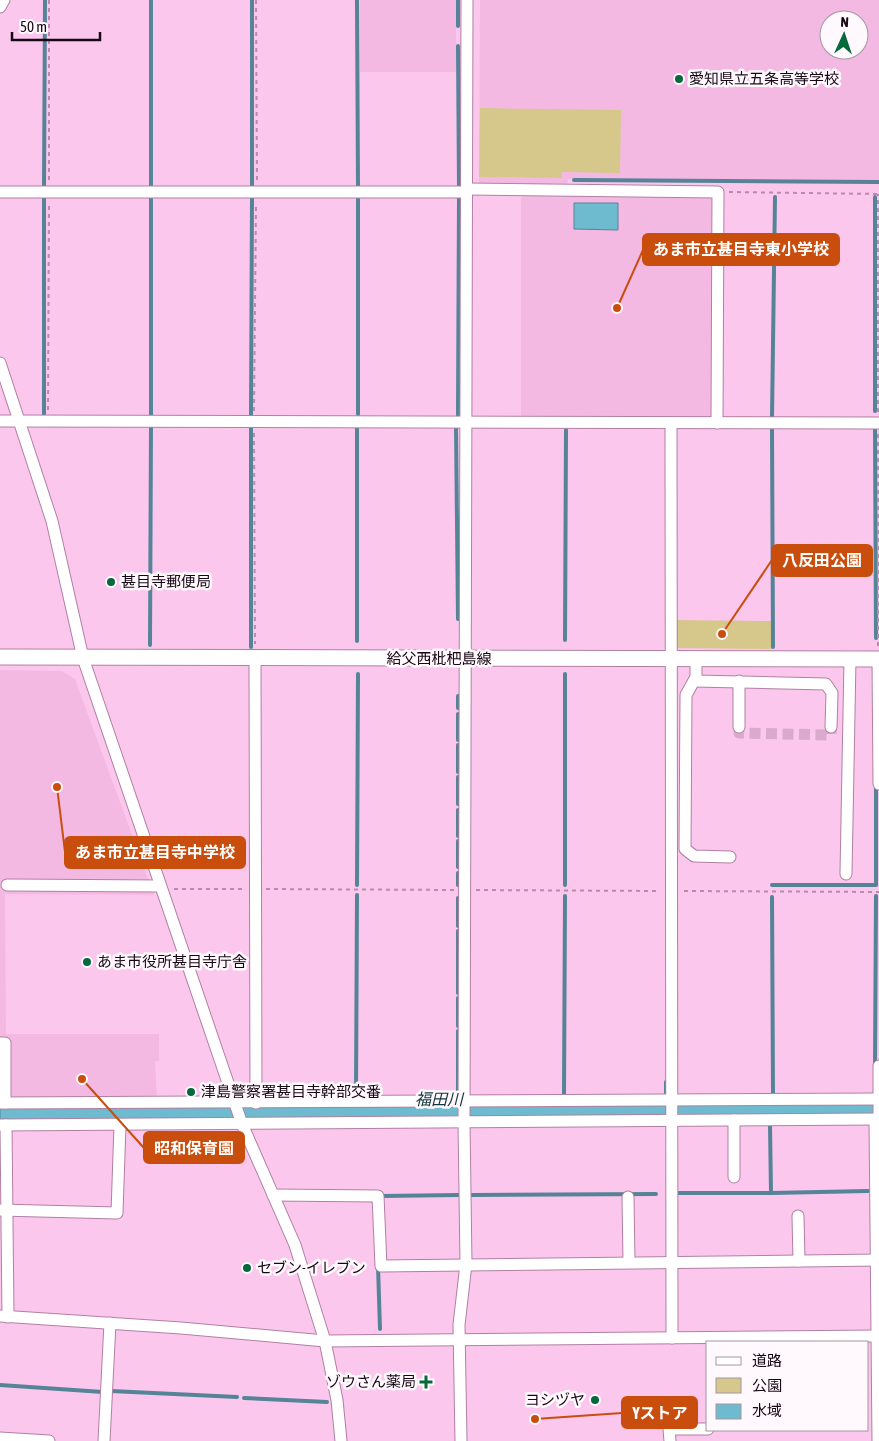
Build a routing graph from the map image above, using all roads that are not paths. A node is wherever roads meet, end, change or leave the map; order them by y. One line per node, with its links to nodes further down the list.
1 (4, 0): 3 (street)
2 (467, 0): 4 (street)
3 (0, 8)
4 (466, 190): 5 (street); 9 (street); 11 (street)
5 (0, 192)
6 (0, 363): 8 (street)
7 (0, 421): 8 (street)
8 (19, 421): 9 (street); 14 (street)
9 (466, 422): 10 (street); 16 (street)
10 (671, 423): 11 (street); 17 (street)
11 (717, 423): 12 (street)
12 (879, 423)
13 (0, 657): 14 (main road, 給父西枇杷島線)
14 (83, 658): 15 (main road, 給父西枇杷島線); 29 (street)
15 (255, 659): 16 (main road, 給父西枇杷島線); 33 (street)
16 (465, 659): 17 (main road, 給父西枇杷島線); 36 (street)
17 (671, 659): 18 (main road, 給父西枇杷島線); 34 (street)
18 (696, 659): 19 (main road, 給父西枇杷島線); 21 (street)
19 (850, 659): 20 (main road, 給父西枇杷島線); 27 (street)
20 (879, 660): 25 (street)
21 (694, 681): 22 (street); 26 (street)
22 (740, 681): 23 (street); 24 (street)
23 (739, 727)
24 (831, 727)
25 (879, 784)
26 (730, 857)
27 (846, 874)
28 (7, 885): 29 (street)
29 (160, 887): 37 (street)
30 (0, 1043): 35 (street)
31 (879, 1066): 32 (street)
32 (879, 1100): 34 (street); 38 (street)
33 (256, 1102): 36 (street); 37 (street)
34 (671, 1102): 36 (street); 40 (street)
35 (3, 1103): 37 (street)
36 (464, 1103): 41 (street)
37 (236, 1104): 42 (street)
38 (878, 1119): 39 (street); 50 (street)
39 (734, 1120): 40 (street); 45 (street)
40 (670, 1121): 41 (street); 53 (street)
41 (464, 1122): 42 (street); 54 (street)
42 (242, 1124): 44 (street); 46 (street)
43 (3, 1125): 44 (street); 48 (street)
44 (120, 1125): 48 (street)
45 (734, 1177)
46 (273, 1195): 54 (street); 61 (street)
47 (628, 1197): 52 (street)
48 (3, 1210): 55 (street)
49 (798, 1216): 51 (street)
50 (878, 1260): 51 (street); 57 (street)
51 (799, 1261): 53 (street)
52 (629, 1262): 53 (street); 54 (street)
53 (672, 1262): 58 (street)
54 (466, 1264): 59 (street)
55 (4, 1317): 56 (street)
56 (110, 1323): 61 (street); 66 (street)
57 (878, 1336): 60 (street); 62 (street)
58 (672, 1338): 59 (street); 60 (street)
59 (459, 1340): 61 (street); 68 (street)
60 (779, 1340)
61 (325, 1341): 67 (street)
62 (873, 1427): 70 (street)
63 (706, 1429): 69 (street)
64 (0, 1438): 65 (street)
65 (49, 1441)
66 (104, 1441)
67 (342, 1441)
68 (461, 1441)
69 (670, 1441)
70 (878, 1441)

